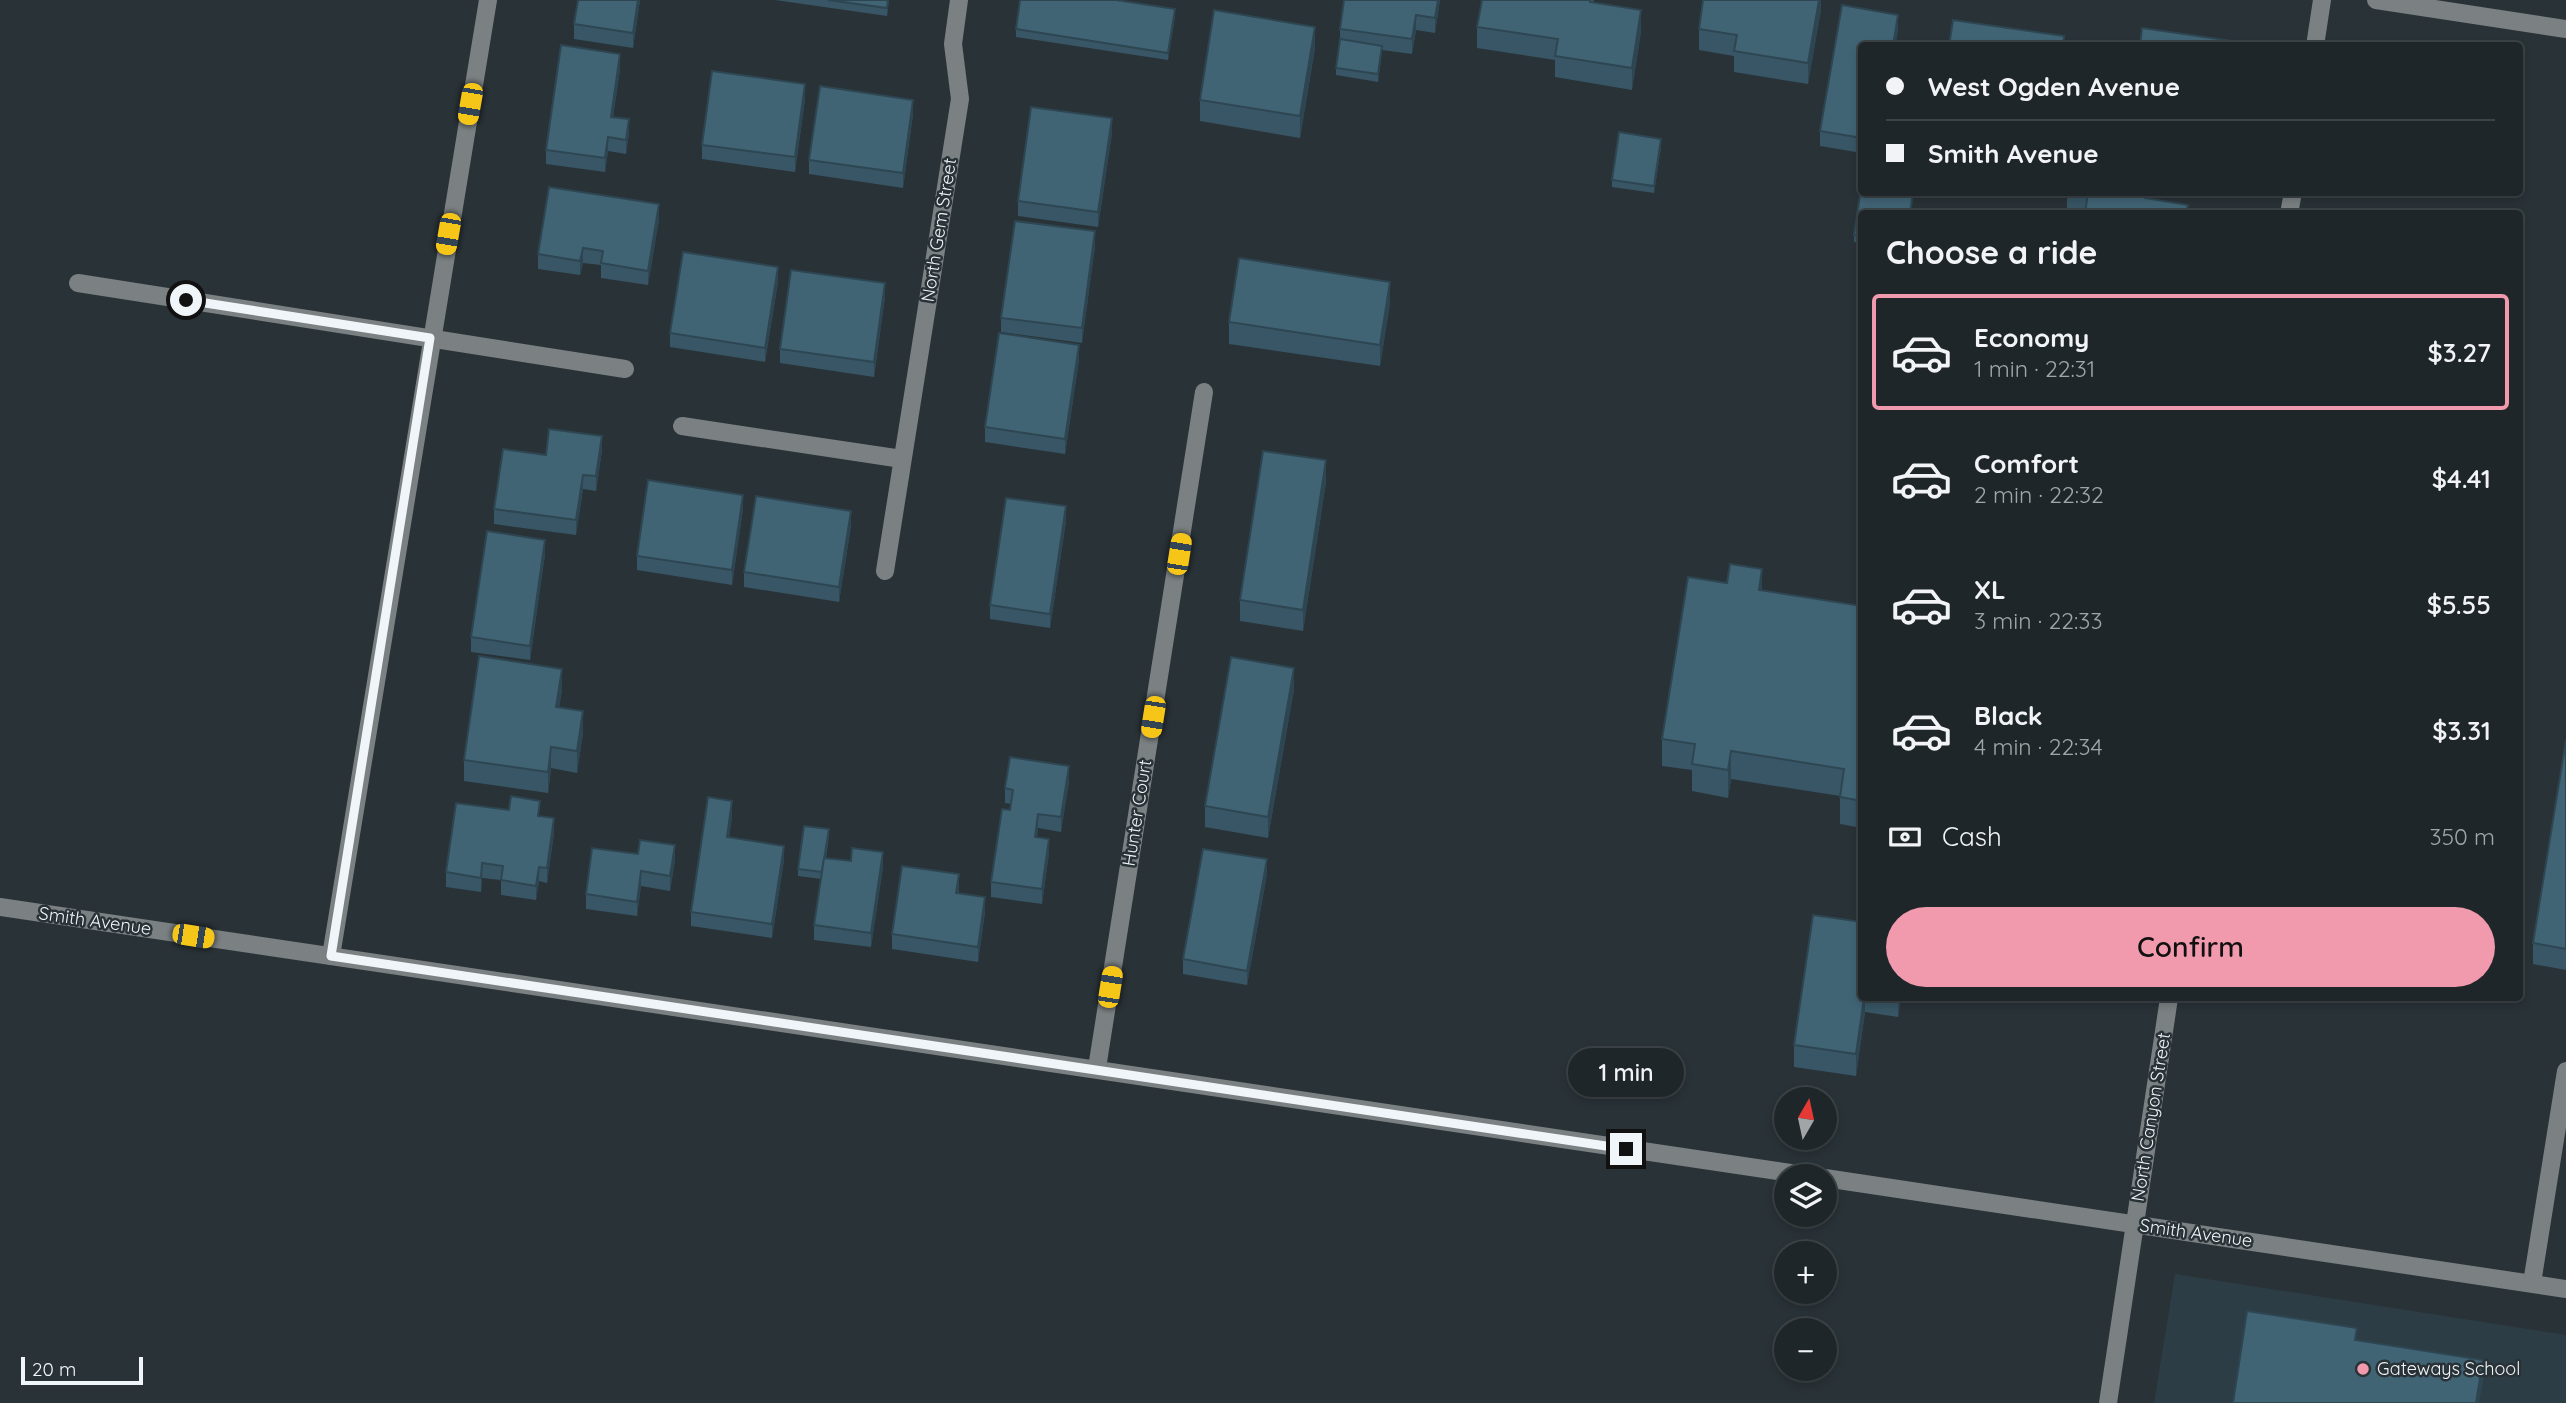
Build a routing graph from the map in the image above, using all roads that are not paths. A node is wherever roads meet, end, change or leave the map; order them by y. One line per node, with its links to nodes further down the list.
1 (488, 0): 8 (street)
2 (959, 0): 12 (street, North Gem Street)
3 (2322, 0): 6 (street)
4 (2376, 0): 5 (street)
5 (2566, 29)
6 (2316, 42)
7 (78, 283): 8 (street)
8 (430, 338): 9 (street); 15 (street)
9 (625, 369)
10 (1204, 392): 17 (street, Hunter Court)
11 (682, 426): 12 (street)
12 (902, 459): 13 (street, North Gem Street)
13 (885, 571)
14 (0, 907): 15 (street, Smith Avenue)
15 (331, 956): 17 (street, Smith Avenue)
16 (2169, 1001): 21 (street, North Canyon Street)
17 (1097, 1068): 19 (street, Smith Avenue)
18 (2566, 1071): 22 (street)
19 (1774, 1170)
20 (1837, 1180): 21 (street, Smith Avenue)
21 (2135, 1224): 22 (street, Smith Avenue); 24 (street, North Canyon Street)
22 (2532, 1283): 23 (street, Smith Avenue)
23 (2566, 1289)
24 (2108, 1403)

